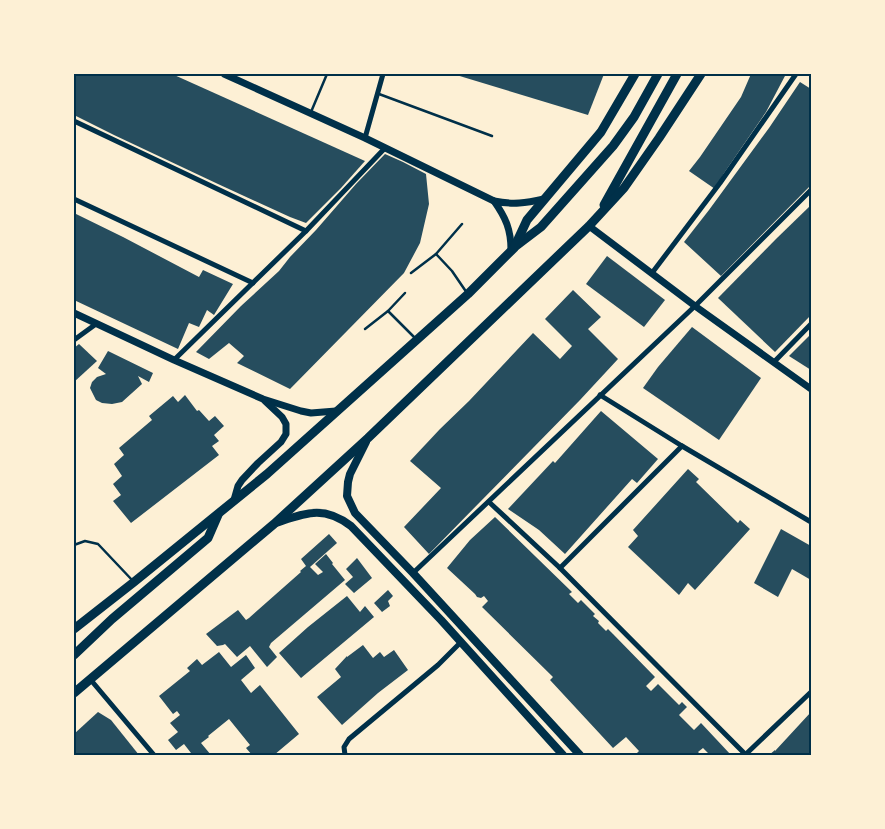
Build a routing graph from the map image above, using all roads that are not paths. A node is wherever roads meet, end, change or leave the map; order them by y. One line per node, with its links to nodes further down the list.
1 (224, 74): 10 (street)
2 (327, 74): 10 (lane)
3 (383, 74): 9 (street)
4 (636, 74): 17 (highway)
5 (658, 74): 23 (highway)
6 (678, 74): 19 (highway)
7 (701, 74): 19 (highway)
8 (796, 74): 26 (street)
9 (378, 93): 12 (lane); 13 (street)
10 (311, 114): 13 (street)
11 (74, 121): 22 (street)
12 (492, 136)
13 (364, 138): 14 (street)
14 (385, 148): 18 (street); 22 (street)
15 (811, 190): 30 (street)
16 (74, 199): 27 (street)
17 (544, 200): 18 (street); 23 (highway)
18 (494, 201): 23 (street)
19 (598, 216): 21 (highway)
20 (462, 224): 24 (lane)
21 (588, 226): 26 (street); 44 (highway)
22 (306, 231): 27 (street)
23 (513, 249): 29 (highway)
24 (436, 254): 25 (lane); 29 (lane)
25 (411, 273)
26 (652, 273): 30 (street)
27 (252, 283): 38 (street)
28 (405, 293): 31 (lane)
29 (468, 294): 37 (highway)
30 (695, 306): 39 (street); 41 (street)
31 (388, 311): 35 (lane); 37 (lane)
32 (74, 314): 33 (street)
33 (96, 324): 36 (street); 38 (street)
34 (811, 324): 39 (street)
35 (365, 330)
36 (74, 340)
37 (416, 340): 43 (highway)
38 (174, 360): 42 (street)
39 (774, 362): 40 (street)
40 (811, 389)
41 (600, 395): 45 (street); 47 (street)
42 (263, 399): 43 (street); 46 (street)
43 (336, 411): 46 (highway)
44 (368, 438): 50 (highway); 53 (main road)
45 (682, 446): 49 (street); 52 (street)
46 (234, 500): 48 (highway)
47 (489, 502): 52 (street); 53 (street)
48 (219, 512): 54 (highway); 58 (highway)
49 (811, 522)
50 (274, 524): 55 (main road); 59 (highway)
51 (74, 545): 54 (lane)
52 (560, 568): 66 (street)
53 (413, 573): 55 (main road); 65 (main road)
54 (134, 582): 56 (highway)
55 (404, 582): 57 (main road)
56 (74, 629)
57 (461, 642): 63 (street); 64 (main road)
58 (74, 655)
59 (90, 679): 61 (highway); 62 (street)
60 (811, 692): 66 (street)
61 (74, 693)
62 (154, 755)
63 (345, 755)
64 (563, 755)
65 (580, 755)
66 (746, 755)

